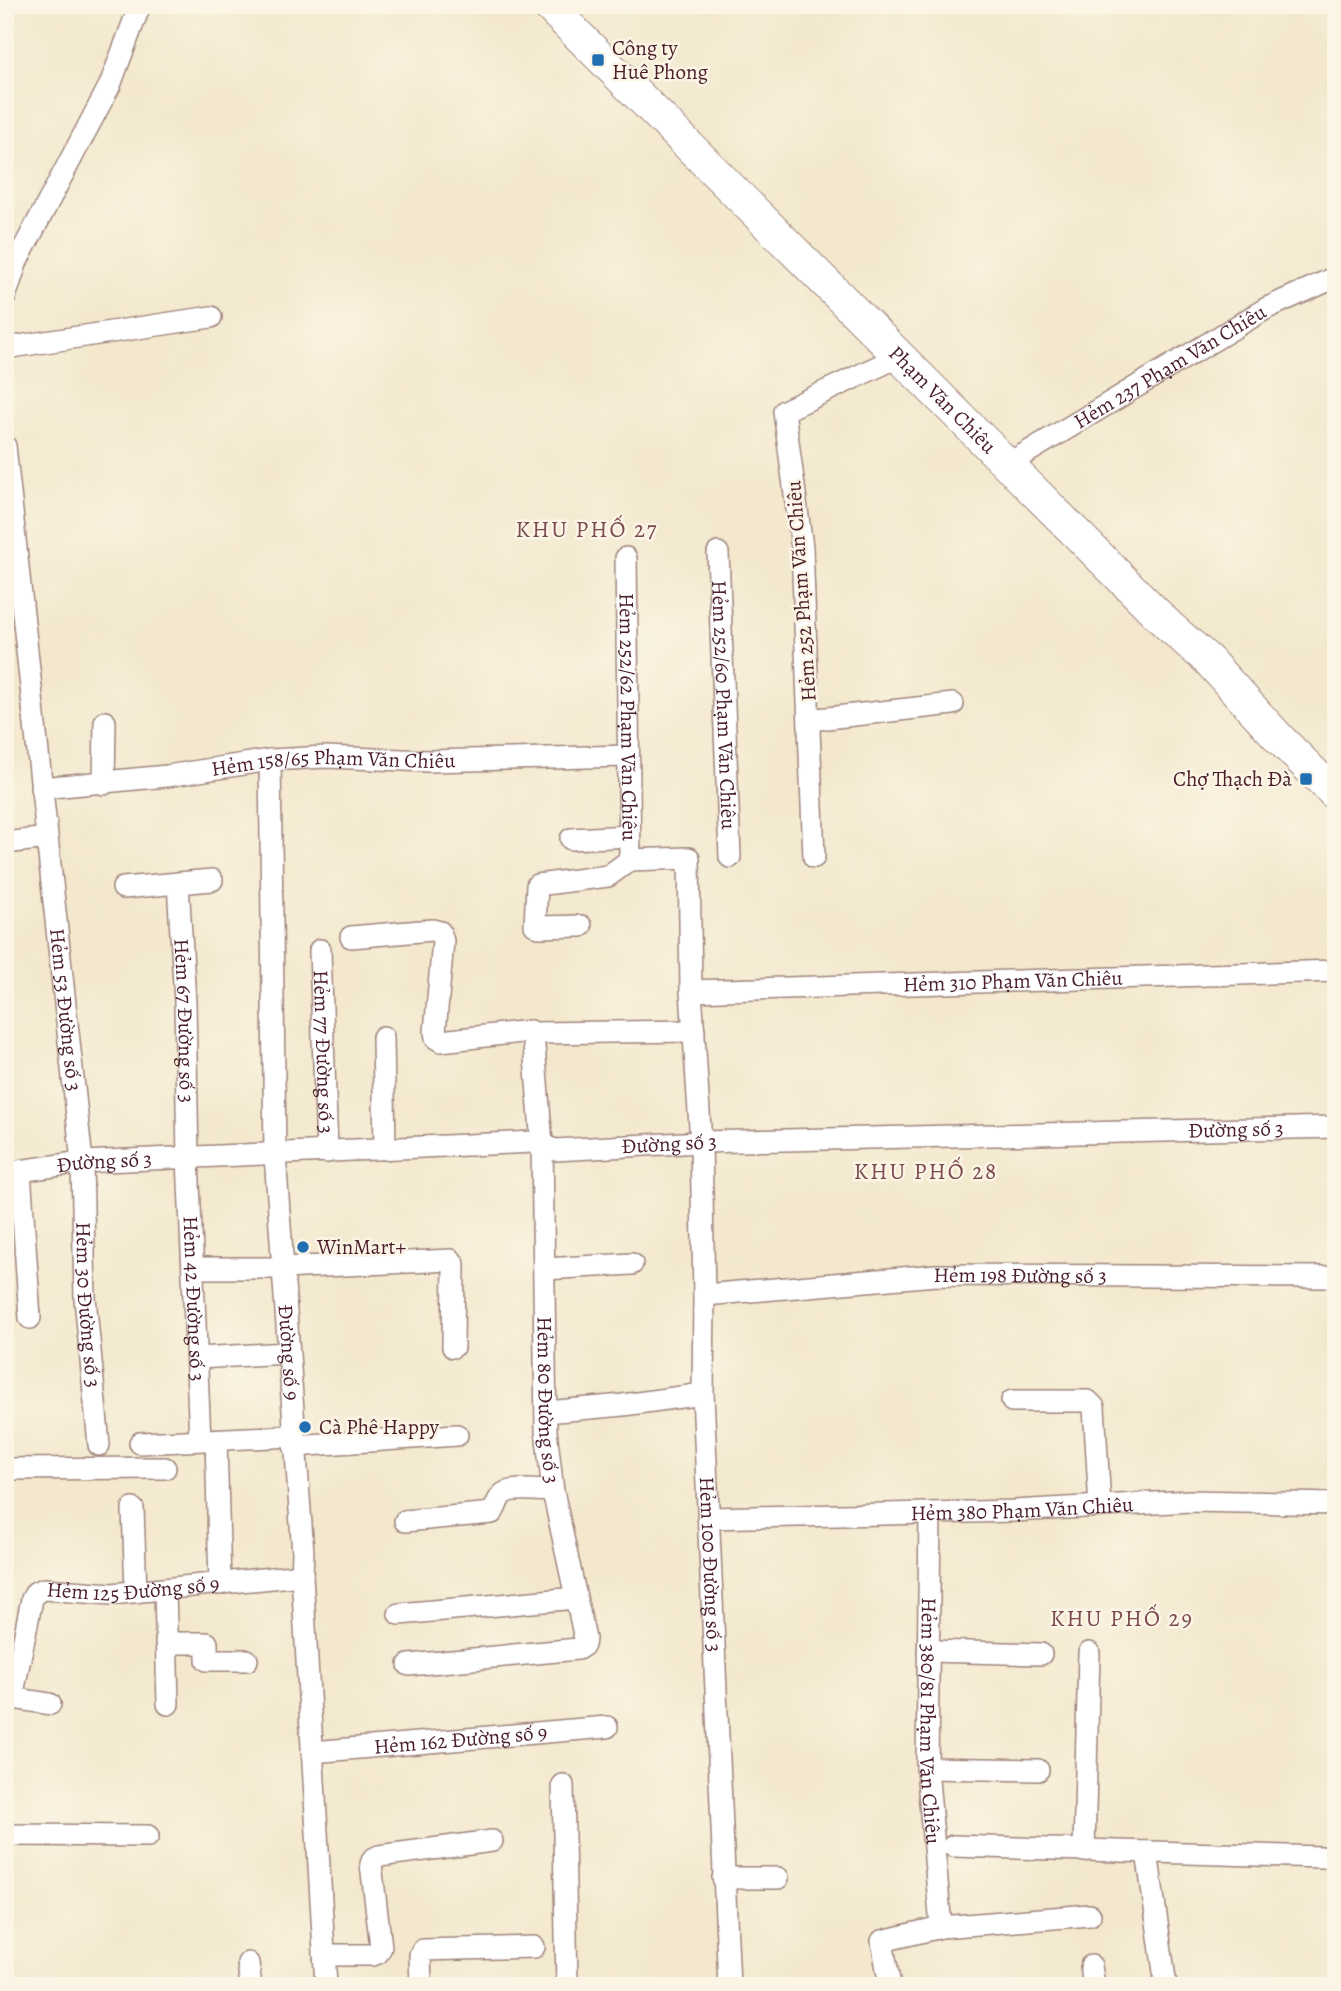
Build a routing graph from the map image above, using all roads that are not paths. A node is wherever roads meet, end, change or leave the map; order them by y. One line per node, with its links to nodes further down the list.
1 (141, 5): 4 (street)
2 (548, 5): 7 (main road, Phạm Văn Chiêu)
3 (1336, 277): 9 (street, Hẻm 237 Phạm Văn Chiêu)
4 (5, 297)
5 (211, 317): 6 (street)
6 (5, 348)
7 (900, 356): 9 (main road, Phạm Văn Chiêu); 13 (street, Hẻm 252 Phạm Văn Chiêu)
8 (5, 446): 18 (street, Hẻm 53 Đường số 3)
9 (1008, 464): 19 (main road, Phạm Văn Chiêu)
10 (718, 552): 25 (street, Hẻm 252/60 Phạm Văn Chiêu)
11 (625, 558): 15 (street, Hẻm 252/62 Phạm Văn Chiêu)
12 (953, 704): 13 (street)
13 (809, 720): 24 (street, Hẻm 252 Phạm Văn Chiêu)
14 (105, 722): 17 (street)
15 (627, 756): 16 (street, Hẻm 158/65 Phạm Văn Chiêu); 20 (street, Hẻm 252/62 Phạm Văn Chiêu)
16 (270, 760): 17 (street, Hẻm 158/65 Phạm Văn Chiêu); 43 (street, Đường số 9)
17 (104, 783): 18 (street, Hẻm 158/65 Phạm Văn Chiêu)
18 (41, 788): 23 (street, Hẻm 53 Đường số 3)
19 (1335, 794)
20 (629, 836): 21 (street); 26 (street, Hẻm 252/62 Phạm Văn Chiêu)
21 (571, 839)
22 (5, 842): 23 (street)
23 (48, 848): 45 (street, Hẻm 53 Đường số 3)
24 (814, 857)
25 (730, 858)
26 (630, 860): 30 (street); 34 (street, Hẻm 252/62 Phạm Văn Chiêu)
27 (212, 880): 28 (street)
28 (178, 884): 29 (street); 44 (street, Hẻm 67 Đường số 3)
29 (123, 888)
30 (581, 926)
31 (351, 937): 36 (street)
32 (320, 950): 42 (street, Hẻm 77 Đường số 3)
33 (1336, 971): 34 (street, Hẻm 310 Phạm Văn Chiêu)
34 (691, 991): 35 (street)
35 (694, 1031): 36 (street); 39 (street)
36 (533, 1033): 40 (street, Hẻm 80 Đường số 3)
37 (383, 1037): 41 (street)
38 (1336, 1127): 39 (street, Đường số 3)
39 (701, 1142): 40 (street, Đường số 3); 52 (street, Hẻm 100 Đường số 3)
40 (542, 1144): 41 (street, Đường số 3); 50 (street, Hẻm 80 Đường số 3)
41 (385, 1149): 42 (street, Đường số 3)
42 (327, 1152): 43 (street, Đường số 3)
43 (275, 1155): 44 (street, Đường số 3); 49 (street, Đường số 9)
44 (188, 1159): 45 (street, Đường số 3); 48 (street, Hẻm 42 Đường số 3)
45 (82, 1163): 46 (street, Đường số 3); 64 (street, Hẻm 30 Đường số 3)
46 (13, 1172): 53 (street)
47 (632, 1264): 50 (street)
48 (193, 1268): 49 (street); 56 (street, Hẻm 42 Đường số 3)
49 (282, 1268): 54 (street); 55 (street, Đường số 9)
50 (544, 1269): 59 (street, Hẻm 80 Đường số 3)
51 (1336, 1277): 52 (street, Hẻm 198 Đường số 3)
52 (704, 1296): 57 (street, Hẻm 100 Đường số 3)
53 (30, 1318)
54 (453, 1346)
55 (288, 1353): 56 (street); 62 (street, Đường số 9)
56 (198, 1357): 61 (street, Hẻm 42 Đường số 3)
57 (703, 1394): 59 (street); 72 (street, Hẻm 100 Đường số 3)
58 (1012, 1401): 69 (street)
59 (546, 1412): 67 (street, Hẻm 80 Đường số 3)
60 (457, 1435): 62 (street)
61 (208, 1440): 62 (street); 63 (street); 75 (street, Hẻm 42 Đường số 3)
62 (294, 1441): 74 (street, Đường số 9)
63 (140, 1443)
64 (99, 1445)
65 (165, 1468): 66 (street)
66 (5, 1469)
67 (553, 1491): 73 (street); 78 (street, Hẻm 80 Đường số 3)
68 (1336, 1504): 69 (street, Hẻm 380 Phạm Văn Chiêu)
69 (1100, 1506): 71 (street, Hẻm 380 Phạm Văn Chiêu)
70 (133, 1509): 77 (street)
71 (930, 1513): 72 (street, Hẻm 380 Phạm Văn Chiêu); 81 (street, Hẻm 380/81 Phạm Văn Chiêu)
72 (709, 1518): 101 (street, Hẻm 100 Đường số 3)
73 (405, 1521)
74 (302, 1575): 75 (street, Hẻm 125 Đường số 9); 90 (street, Đường số 9)
75 (220, 1584): 76 (street, Hẻm 125 Đường số 9)
76 (165, 1590): 77 (street, Hẻm 125 Đường số 9); 80 (street)
77 (136, 1592): 86 (street, Hẻm 125 Đường số 9)
78 (576, 1598): 79 (street); 85 (street, Hẻm 80 Đường số 3)
79 (399, 1614)
80 (166, 1643): 84 (street); 88 (street)
81 (928, 1651): 83 (street); 91 (street, Hẻm 380/81 Phạm Văn Chiêu)
82 (1089, 1653): 98 (street)
83 (1041, 1654)
84 (247, 1660)
85 (409, 1665)
86 (8, 1698): 87 (street)
87 (50, 1704)
88 (168, 1704)
89 (607, 1727): 90 (street, Hẻm 162 Đường số 9)
90 (313, 1752): 106 (street, Đường số 9)
91 (927, 1768): 92 (street); 104 (street, Hẻm 380/81 Phạm Văn Chiêu)
92 (1038, 1770)
93 (563, 1786): 111 (street)
94 (5, 1835): 95 (street)
95 (148, 1836)
96 (492, 1841): 106 (street)
97 (953, 1846): 98 (street)
98 (1084, 1851): 99 (street)
99 (1146, 1852): 100 (street); 114 (street)
100 (1322, 1857)
101 (723, 1878): 102 (street); 112 (street, Hẻm 100 Đường số 3)
102 (778, 1878)
103 (1090, 1915): 104 (street)
104 (941, 1927): 113 (street)
105 (534, 1947): 110 (street)
106 (324, 1955): 109 (street, Đường số 9)
107 (248, 1963): 108 (street)
108 (251, 1986)
109 (326, 1986)
110 (421, 1986)
111 (567, 1986)
112 (729, 1986)
113 (890, 1986)
114 (1166, 1986)

